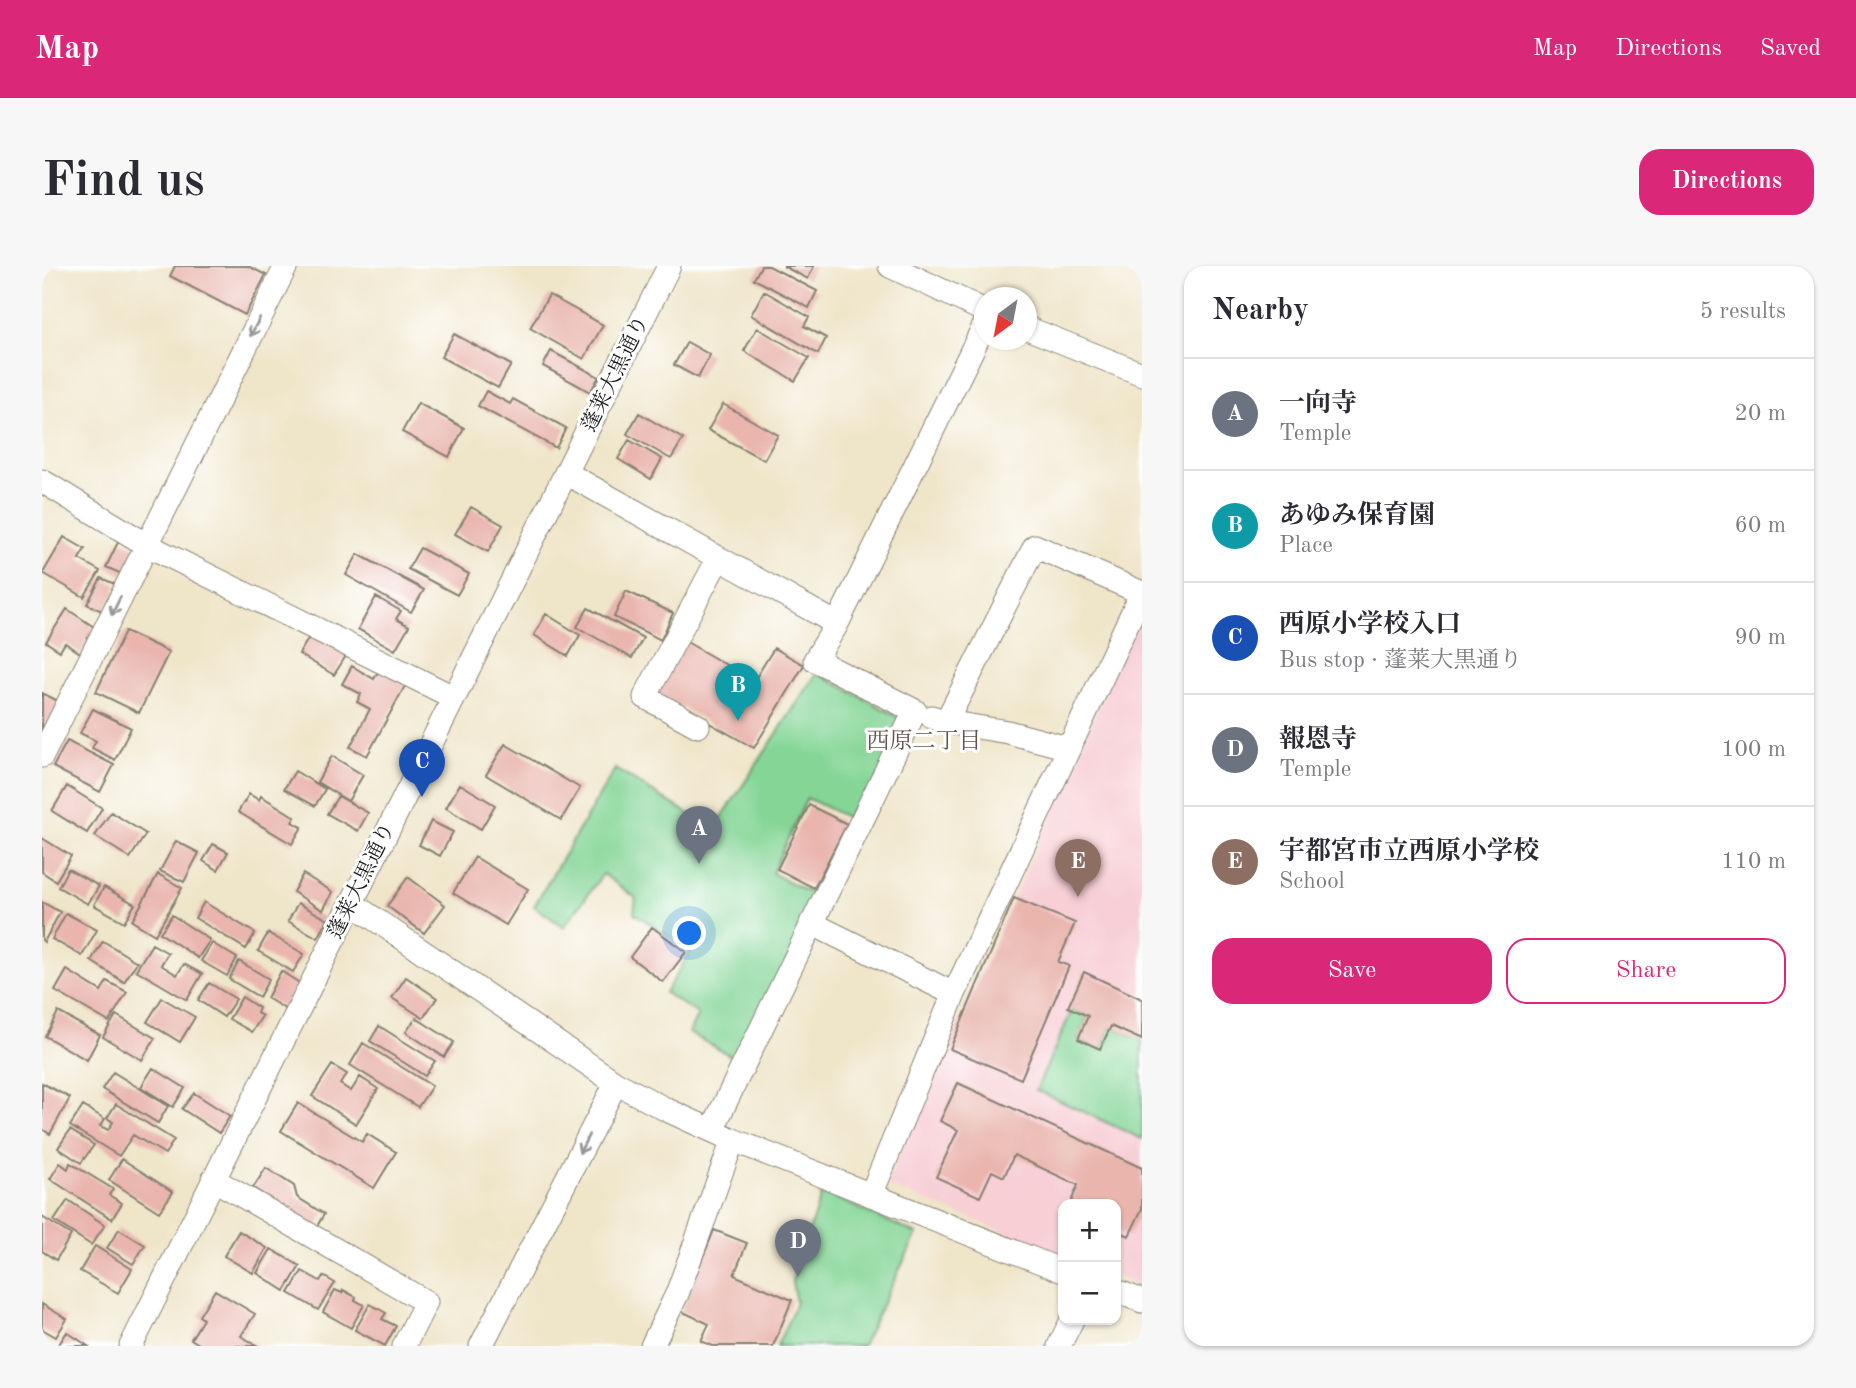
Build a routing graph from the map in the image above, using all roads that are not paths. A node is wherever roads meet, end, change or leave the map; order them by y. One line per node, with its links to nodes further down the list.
1 (286, 266): 10 (street, one-way to 10)
2 (669, 266): 8 (street, 蓬莱大黒通り)
3 (890, 266): 4 (street)
4 (974, 306)
5 (1037, 332): 7 (street)
6 (974, 346): 13 (street)
7 (1142, 374)
8 (566, 473): 11 (street); 14 (street, 蓬莱大黒通り)
9 (42, 481): 10 (street)
10 (147, 545): 14 (street); 19 (street, one-way to 19)
11 (718, 559): 13 (street); 17 (street)
12 (1142, 592): 16 (street); 18 (street)
13 (837, 624): 15 (street)
14 (453, 697): 20 (street, 蓬莱大黒通り)
15 (915, 711): 16 (street); 21 (street)
16 (946, 722): 18 (street)
17 (698, 726)
18 (1068, 748): 22 (street)
19 (42, 756)
20 (351, 903): 23 (street); 26 (street, 蓬莱大黒通り)
21 (811, 923): 22 (street); 24 (street)
22 (954, 994): 27 (street)
23 (615, 1083): 24 (street); 34 (street, one-way to 34)
24 (712, 1130): 25 (street)
25 (733, 1140): 27 (street); 35 (street)
26 (213, 1179): 32 (street, 蓬莱大黒通り); 33 (street)
27 (871, 1195): 28 (street)
28 (1058, 1270)
29 (1121, 1293): 30 (street)
30 (1142, 1301)
31 (1070, 1325): 36 (street)
32 (131, 1346)
33 (404, 1346)
34 (481, 1346)
35 (652, 1346)
36 (1059, 1346)

